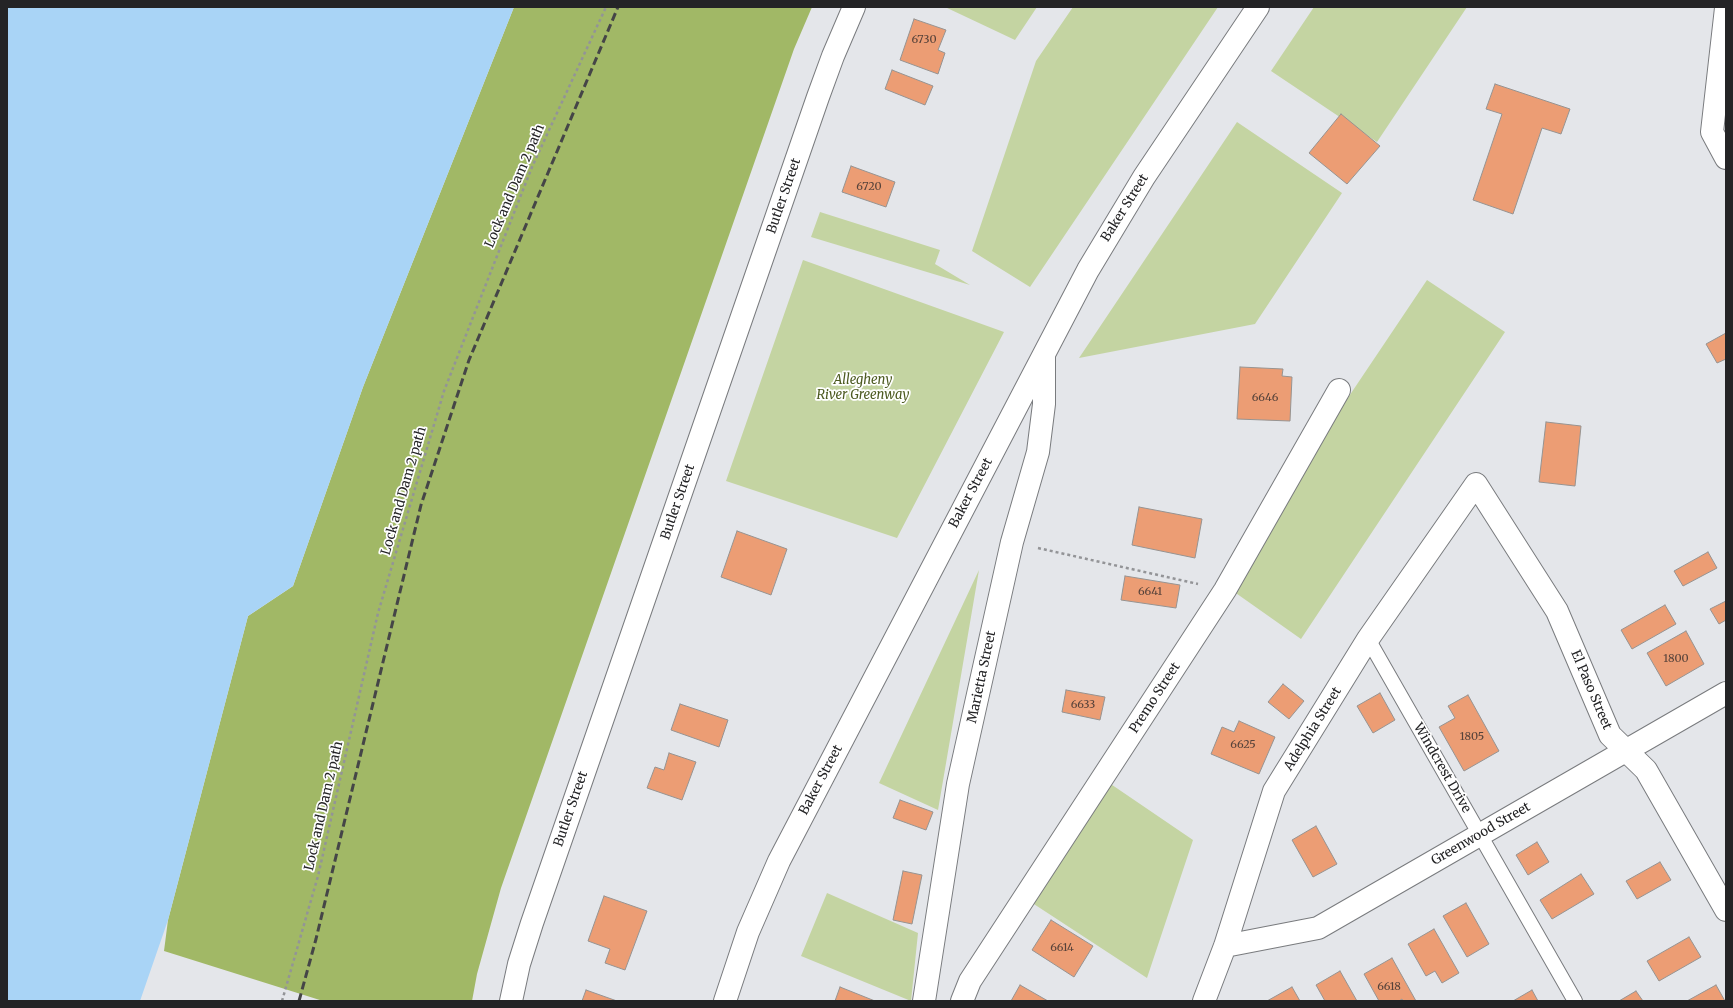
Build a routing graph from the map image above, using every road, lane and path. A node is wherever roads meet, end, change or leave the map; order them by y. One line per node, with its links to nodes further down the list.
1 (606, 7): 17 (path, Lock and Dam 2 path)
2 (854, 7): 18 (main road, Butler Street)
3 (1258, 7): 6 (main road, Baker Street)
4 (1726, 8): 5 (main road)
5 (1726, 158)
6 (1044, 356): 9 (main road, Marietta Street); 19 (main road, Baker Street)
7 (1340, 390): 10 (main road, Premo Street)
8 (1476, 484): 11 (main road, Adelphia Street); 13 (main road, El Paso Street)
9 (1012, 542): 10 (path); 20 (main road, Marietta Street)
10 (1225, 590): 21 (main road, Premo Street)
11 (1368, 639): 14 (lane, Windcrest Drive); 16 (main road, Adelphia Street)
12 (1726, 693): 13 (main road, Greenwood Street)
13 (1626, 751): 14 (main road, Greenwood Street); 15 (main road, El Paso Street)
14 (1479, 834): 16 (main road, Greenwood Street); 23 (lane, Windcrest Drive)
15 (1726, 910)
16 (1224, 946): 22 (main road, Adelphia Street)
17 (282, 1001)
18 (511, 1001)
19 (725, 1001)
20 (924, 1001)
21 (962, 1001)
22 (1204, 1001)
23 (1575, 1001)

